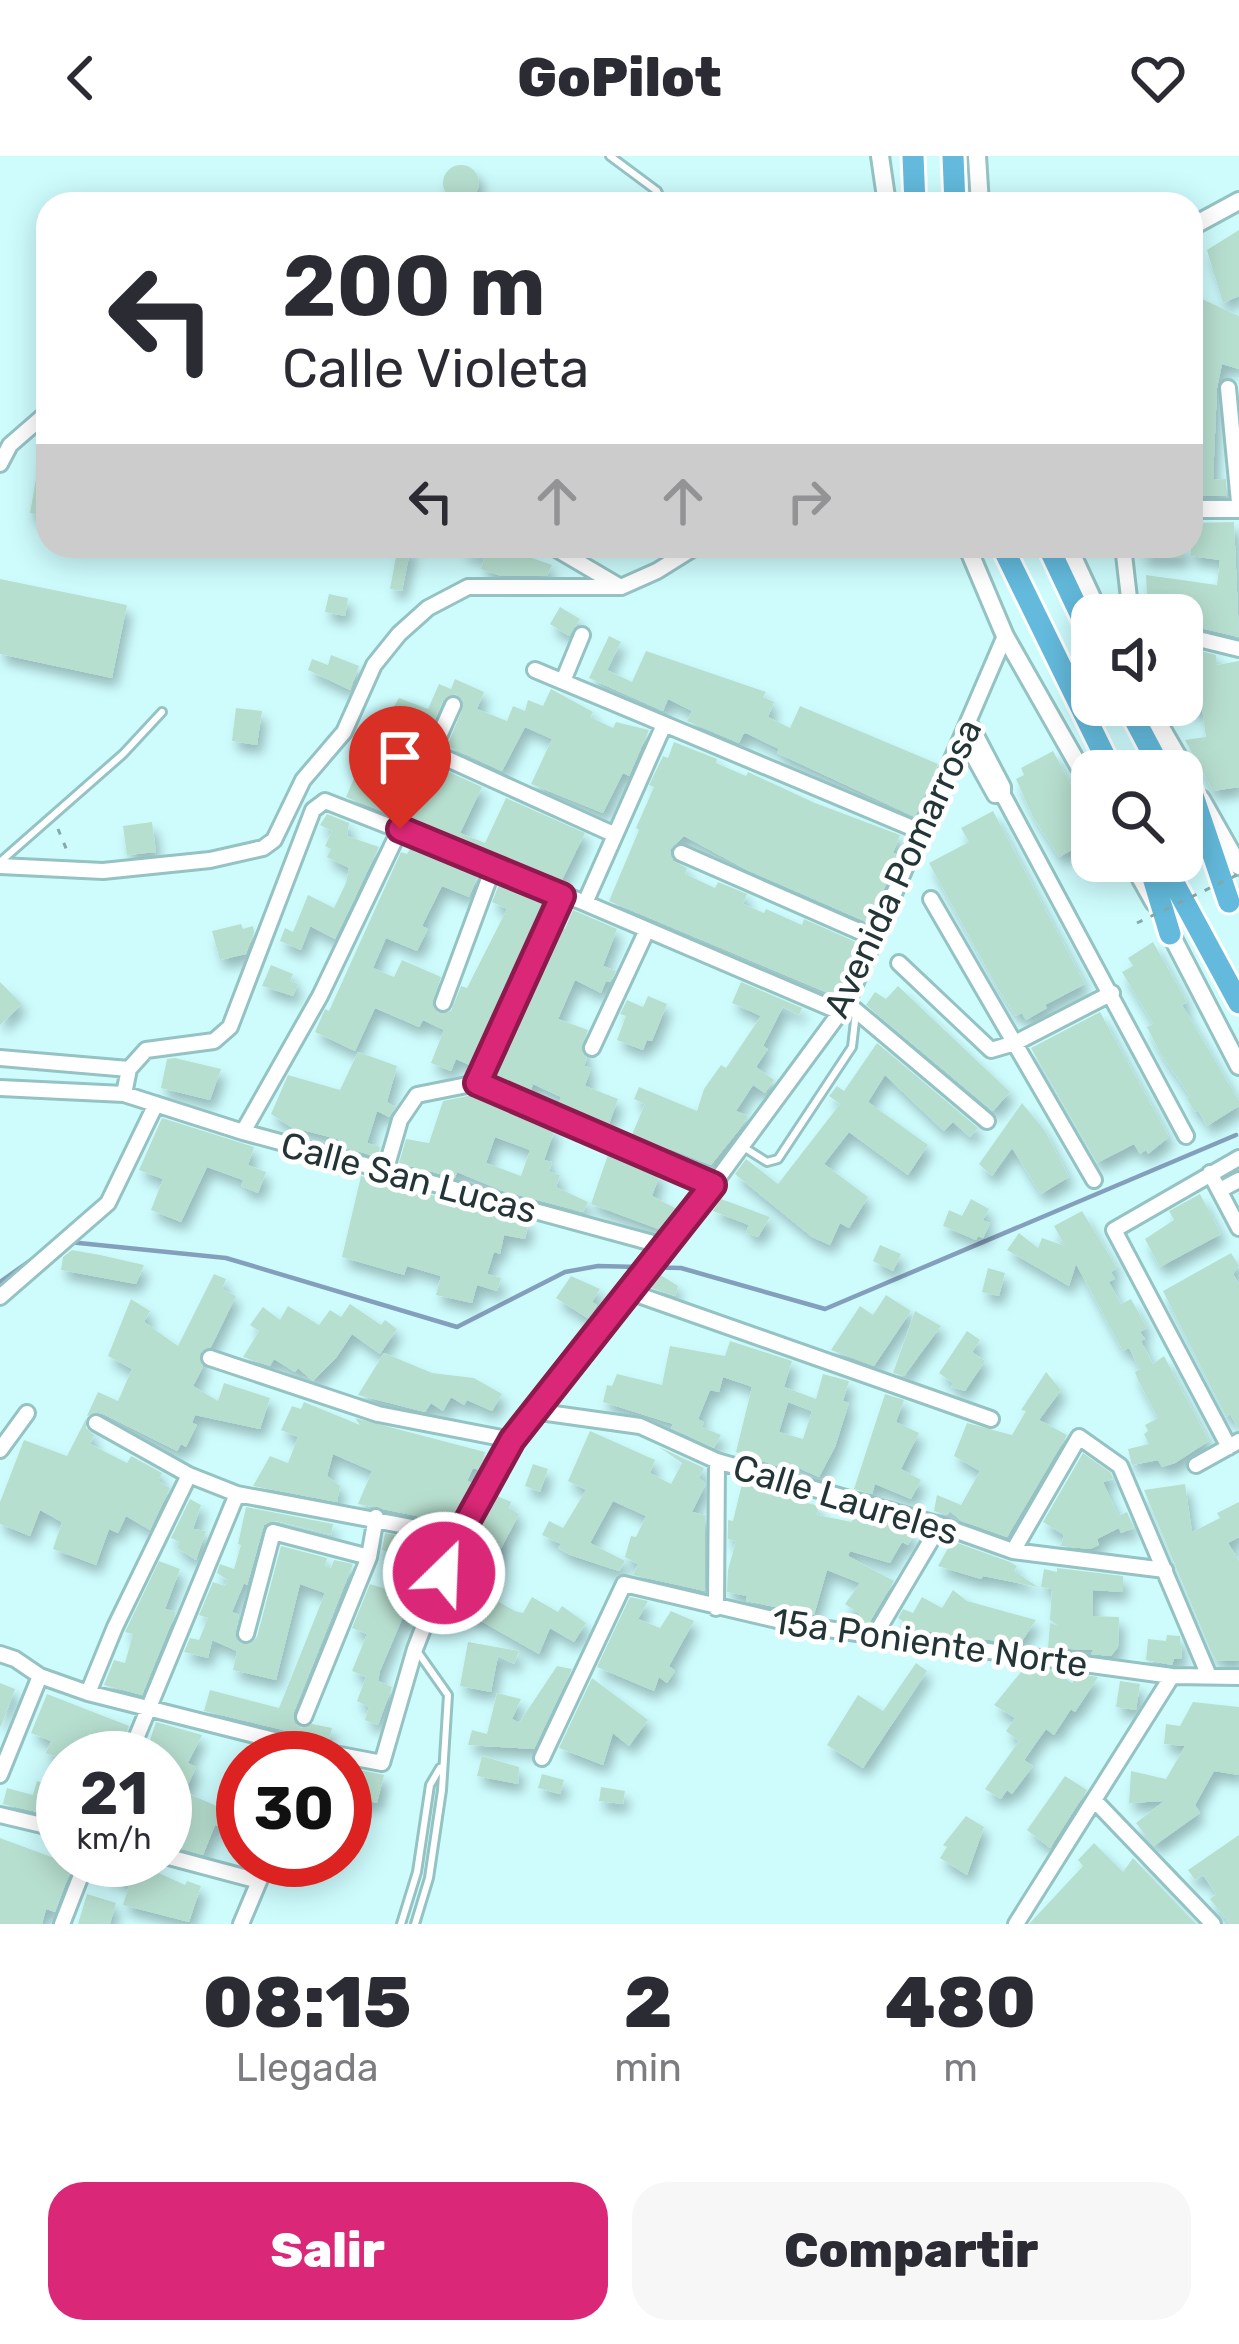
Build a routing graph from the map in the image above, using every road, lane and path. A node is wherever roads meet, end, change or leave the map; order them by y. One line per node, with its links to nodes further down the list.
1 (610, 156): 6 (lane)
2 (880, 156): 7 (street)
3 (913, 156): 8 (highway)
4 (953, 156): 9 (highway)
5 (977, 156): 10 (street)
6 (657, 192)
7 (885, 192)
8 (914, 192)
9 (954, 192)
10 (979, 192)
11 (1239, 201): 12 (street)
12 (1203, 220)
13 (1228, 388): 16 (street)
14 (36, 422): 15 (street)
15 (0, 464)
16 (1239, 505): 17 (street)
17 (1203, 508)
18 (572, 558): 25 (street)
19 (679, 558): 25 (street)
20 (972, 558): 30 (street)
21 (1008, 558): 39 (highway)
22 (1068, 558): 26 (highway)
23 (1071, 558): 27 (street)
24 (1124, 558): 28 (street)
25 (621, 587): 54 (street)
26 (1079, 594)
27 (1089, 594)
28 (1129, 594)
29 (582, 635): 34 (street)
30 (1005, 637): 38 (street, Avenida Pomarrosa); 40 (street)
31 (1203, 640): 32 (street)
32 (1239, 649)
33 (535, 670): 34 (street)
34 (563, 681): 37 (street)
35 (453, 705): 47 (street)
36 (162, 712): 41 (lane)
37 (663, 727): 46 (street); 47 (street)
38 (967, 731): 46 (street, Avenida Pomarrosa); 66 (street)
39 (1102, 750)
40 (1071, 752)
41 (53, 812): 51 (lane); 54 (path)
42 (1203, 814): 53 (street)
43 (1203, 827): 48 (highway)
44 (400, 829): 52 (street); 74 (street); 80 (street)
45 (1203, 831): 48 (highway)
46 (922, 832): 64 (street, Avenida Pomarrosa)
47 (613, 834): 59 (street)
48 (1208, 837): 53 (highway); 60 (highway)
49 (1203, 848): 60 (highway)
50 (681, 853): 64 (street)
51 (0, 864): 54 (street)
52 (493, 868): 57 (street); 67 (street)
53 (1239, 870): 61 (path, bridge)
54 (77, 871)
55 (1154, 882): 63 (highway)
56 (1164, 882): 68 (highway)
57 (562, 896): 59 (street); 75 (street)
58 (931, 899): 70 (street)
59 (585, 903): 62 (street)
60 (1234, 911)
61 (1137, 923)
62 (646, 930): 69 (street); 71 (street)
63 (1171, 934): 73 (street)
64 (878, 939): 69 (street, Avenida Pomarrosa)
65 (899, 963): 70 (street)
66 (1112, 993): 70 (street); 81 (street)
67 (443, 1003)
68 (1239, 1003)
69 (848, 1008): 79 (street); 82 (street, Avenida Pomarrosa); 82 (lane)
70 (1015, 1043): 86 (street)
71 (592, 1048)
72 (0, 1058): 74 (street)
73 (1239, 1066)
74 (129, 1069): 77 (street)
75 (477, 1083): 84 (street); 88 (street)
76 (0, 1088): 77 (street, Calle San Lucas)
77 (124, 1094): 78 (street, Calle San Lucas)
78 (156, 1104): 80 (street, Calle San Lucas); 93 (street)
79 (987, 1121)
80 (243, 1132): 84 (street, Calle San Lucas)
81 (1186, 1136)
82 (742, 1145): 88 (street, Avenida Pomarrosa)
83 (1239, 1158): 85 (street)
84 (385, 1172): 91 (street, Calle San Lucas)
85 (1210, 1173): 89 (street); 100 (street)
86 (1094, 1180)
87 (1239, 1180): 89 (street)
88 (713, 1185): 91 (street, Avenida Pomarrosa)
89 (1220, 1190): 90 (street)
90 (1239, 1228)
91 (664, 1246): 92 (street, Avenida Pomarrosa)
92 (632, 1290): 95 (street, Avenida Pomarrosa); 97 (street)
93 (0, 1297)
94 (210, 1358): 99 (street)
95 (533, 1411): 99 (street, Avenida Pomarrosa); 102 (street, Calle Laureles)
96 (27, 1413): 101 (street)
97 (991, 1419)
98 (96, 1423): 104 (street)
99 (512, 1440): 108 (street, Avenida Pomarrosa)
100 (1234, 1444): 103 (street)
101 (0, 1450)
102 (717, 1460): 107 (street, Calle Laureles); 112 (street)
103 (1196, 1465)
104 (189, 1475): 105 (street); 121 (street)
105 (237, 1494): 106 (street); 122 (street)
106 (376, 1517): 108 (street); 110 (street)
107 (940, 1525): 109 (street, Calle Laureles); 114 (street)
108 (459, 1536): 115 (street, Avenida Pomarrosa)
109 (1013, 1551): 111 (street, Calle Laureles); 111 (street)
110 (369, 1557): 113 (street); 123 (street)
111 (1165, 1570): 119 (street)
112 (716, 1607): 114 (street, 15a Poniente Norte); 126 (street, 15a Poniente Norte)
113 (246, 1634)
114 (875, 1635): 118 (street, 15a Poniente Norte)
115 (415, 1648): 127 (street, Avenida Pomarrosa); 128 (lane)
116 (0, 1654): 117 (street)
117 (40, 1676): 121 (street); 129 (street)
118 (1172, 1676): 119 (street, 15a Poniente Norte); 130 (street)
119 (1209, 1676): 120 (street, 15a Poniente Norte)
120 (1239, 1677)
121 (88, 1693): 122 (street)
122 (148, 1708): 124 (street); 125 (street)
123 (304, 1717)
124 (139, 1731)
125 (230, 1731)
126 (542, 1758)
127 (372, 1762)
128 (442, 1766): 133 (lane); 134 (lane)
129 (0, 1774)
130 (1096, 1802): 141 (street); 142 (street)
131 (0, 1815): 132 (street)
132 (36, 1823)
133 (417, 1872): 134 (lane); 139 (lane)
134 (429, 1878): 140 (lane)
135 (76, 1887): 137 (street)
136 (256, 1887): 138 (street)
137 (62, 1924)
138 (241, 1924)
139 (401, 1924)
140 (415, 1924)
141 (1016, 1924)
142 (1213, 1924)

